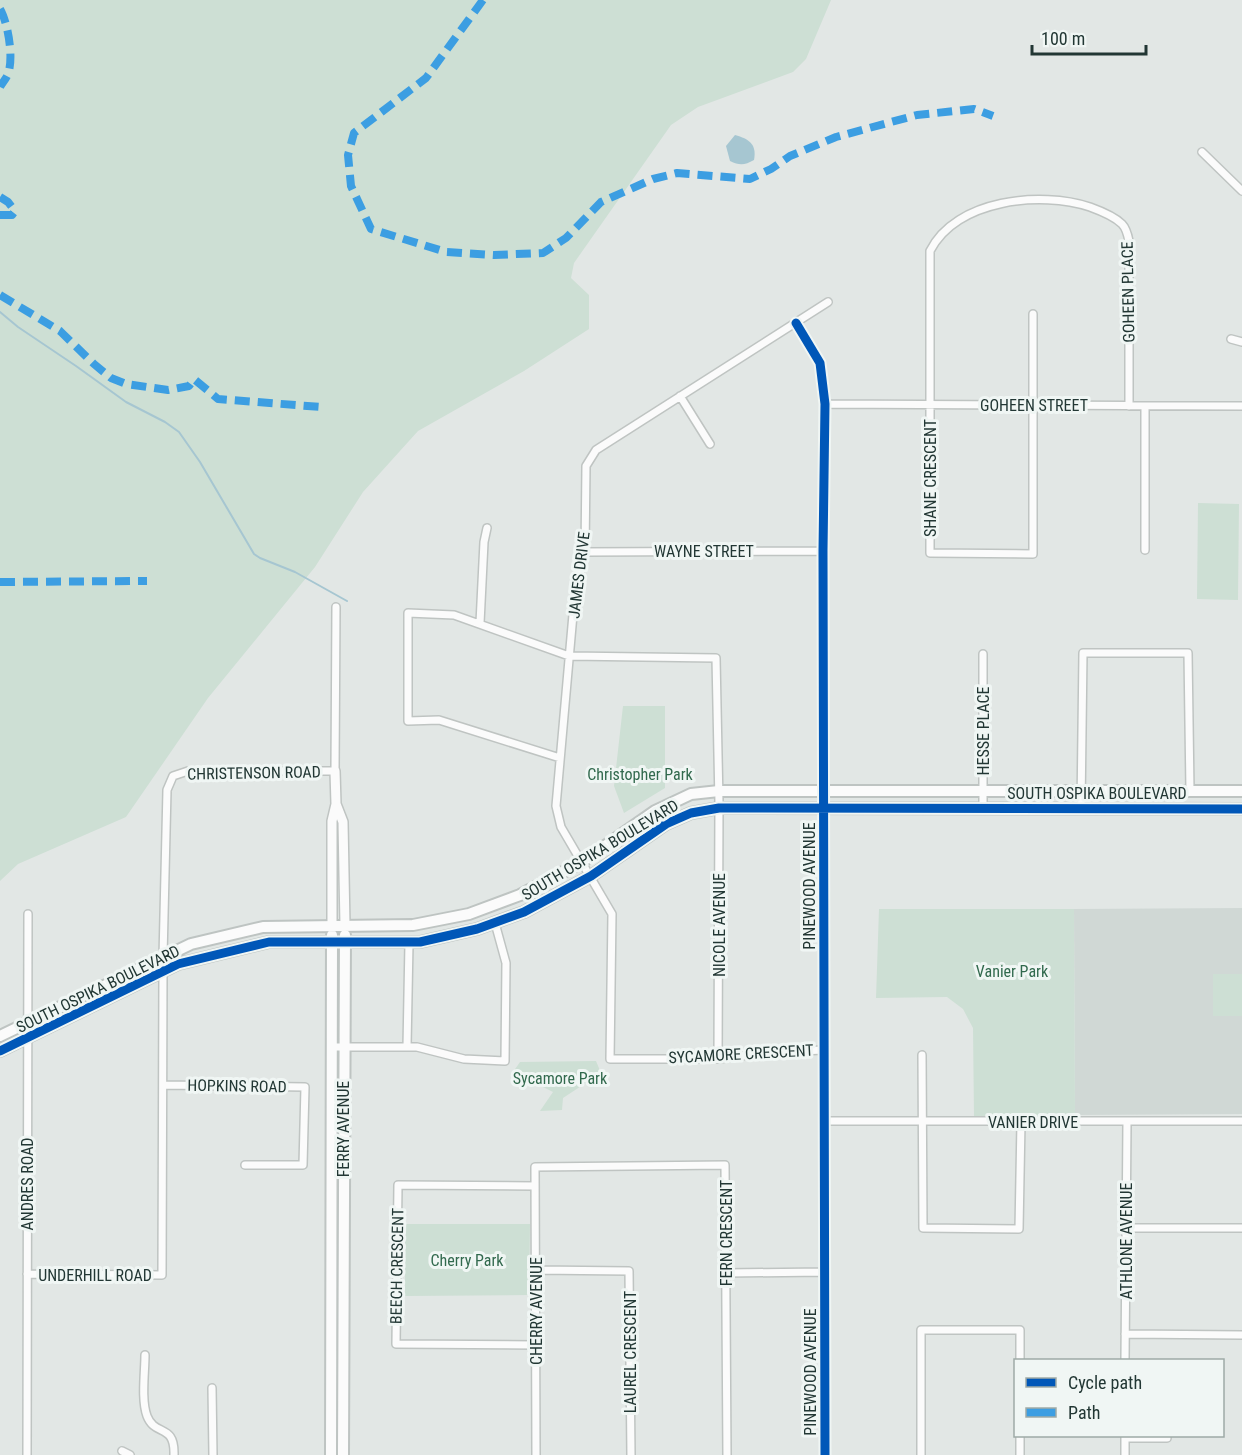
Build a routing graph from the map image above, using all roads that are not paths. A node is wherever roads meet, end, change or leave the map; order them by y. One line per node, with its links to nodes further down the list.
1 (1202, 152): 2 (street)
2 (1242, 191)
3 (828, 302): 5 (street, JAMES DRIVE)
4 (1033, 314): 11 (street)
5 (796, 323): 8 (street, JAMES DRIVE); 9 (street, PINEWOOD AVENUE)
6 (1231, 339): 7 (street)
7 (1242, 342)
8 (680, 396): 15 (street); 19 (street, JAMES DRIVE)
9 (825, 405): 10 (street, GOHEEN STREET); 18 (street, PINEWOOD AVENUE)
10 (930, 405): 11 (street, GOHEEN STREET); 11 (street, SHANE CRESCENT); 13 (street, GOHEEN PLACE)
11 (1033, 405): 13 (street, GOHEEN STREET)
12 (1242, 405): 14 (street, GOHEEN STREET)
13 (1129, 406): 14 (street, GOHEEN STREET)
14 (1145, 406): 17 (street)
15 (710, 444)
16 (487, 528): 21 (street)
17 (1145, 550)
18 (823, 551): 19 (street, WAYNE STREET); 27 (street, PINEWOOD AVENUE)
19 (585, 552): 23 (street, JAMES DRIVE)
20 (336, 607): 25 (street, FERRY AVENUE)
21 (480, 623): 23 (street); 24 (street)
22 (983, 654): 28 (street, HESSE PLACE)
23 (569, 656): 24 (street, JAMES DRIVE); 26 (street, NICOLE AVENUE)
24 (560, 758): 38 (street, JAMES DRIVE)
25 (335, 771): 32 (street, FERRY AVENUE); 47 (street, CHRISTENSON ROAD)
26 (719, 791): 27 (main road, SOUTH OSPIKA BOULEVARD); 34 (street, NICOLE AVENUE); 38 (main road, SOUTH OSPIKA BOULEVARD)
27 (824, 791): 28 (main road, SOUTH OSPIKA BOULEVARD); 33 (street, PINEWOOD AVENUE)
28 (983, 791): 29 (main road, SOUTH OSPIKA BOULEVARD); 35 (street, HESSE PLACE)
29 (1082, 791): 30 (main road, SOUTH OSPIKA BOULEVARD); 30 (street); 36 (street)
30 (1190, 791): 31 (main road, SOUTH OSPIKA BOULEVARD)
31 (1242, 791)
32 (336, 804): 42 (street, FERRY AVENUE); 43 (street, FERRY AVENUE)
33 (824, 807): 34 (main road, SOUTH OSPIKA BOULEVARD); 35 (main road, SOUTH OSPIKA BOULEVARD); 55 (street, PINEWOOD AVENUE)
34 (719, 808): 39 (main road, SOUTH OSPIKA BOULEVARD); 58 (street, NICOLE AVENUE)
35 (984, 808): 36 (main road, SOUTH OSPIKA BOULEVARD)
36 (1082, 808): 37 (main road, SOUTH OSPIKA BOULEVARD)
37 (1242, 808)
38 (582, 862): 39 (street, SYCAMORE CRESCENT); 43 (main road, SOUTH OSPIKA BOULEVARD)
39 (591, 876): 41 (main road, SOUTH OSPIKA BOULEVARD); 58 (street, SYCAMORE CRESCENT)
40 (28, 914): 49 (street, ANDRES ROAD)
41 (495, 922): 46 (main road, SOUTH OSPIKA BOULEVARD); 54 (street)
42 (332, 926): 43 (main road, SOUTH OSPIKA BOULEVARD); 44 (main road, FERRY AVENUE); 47 (main road, SOUTH OSPIKA BOULEVARD)
43 (345, 926): 45 (main road, FERRY AVENUE)
44 (332, 942): 45 (main road, SOUTH OSPIKA BOULEVARD); 48 (main road, SOUTH OSPIKA BOULEVARD); 52 (main road, FERRY AVENUE)
45 (345, 942): 46 (main road, SOUTH OSPIKA BOULEVARD); 53 (main road, FERRY AVENUE)
46 (409, 943): 54 (street)
47 (163, 957): 49 (main road, SOUTH OSPIKA BOULEVARD)
48 (163, 972): 51 (main road, SOUTH OSPIKA BOULEVARD); 59 (street, HOPKINS ROAD)
49 (27, 1023): 50 (main road, SOUTH OSPIKA BOULEVARD); 51 (street, ANDRES ROAD)
50 (0, 1036)
51 (27, 1038): 56 (main road, SOUTH OSPIKA BOULEVARD); 73 (street, ANDRES ROAD)
52 (332, 1047): 53 (street); 88 (main road, FERRY AVENUE)
53 (343, 1047): 54 (street); 89 (main road, FERRY AVENUE)
54 (407, 1047)
55 (825, 1050): 58 (street, SYCAMORE CRESCENT); 61 (street, PINEWOOD AVENUE)
56 (0, 1051)
57 (922, 1054): 62 (street)
58 (718, 1059)
59 (163, 1085): 65 (street, HOPKINS ROAD); 74 (street, HOPKINS ROAD)
60 (1242, 1121): 64 (street, VANIER DRIVE)
61 (824, 1122): 62 (street, VANIER DRIVE); 71 (street, PINEWOOD AVENUE)
62 (922, 1122): 63 (street, VANIER DRIVE); 63 (street)
63 (1021, 1122): 64 (street, VANIER DRIVE)
64 (1127, 1122): 68 (street, ATHLONE AVENUE)
65 (245, 1165)
66 (535, 1167): 67 (street, CHERRY AVENUE); 72 (street, FERN CRESCENT)
67 (535, 1186): 70 (street, CHERRY AVENUE); 77 (street, BEECH CRESCENT)
68 (1126, 1228): 69 (street); 75 (street, ATHLONE AVENUE)
69 (1242, 1228)
70 (536, 1270): 77 (street, CHERRY AVENUE); 91 (street, LAUREL CRESCENT)
71 (825, 1272): 72 (street); 93 (street, PINEWOOD AVENUE)
72 (726, 1273): 92 (street, FERN CRESCENT)
73 (27, 1275): 74 (street, UNDERHILL ROAD); 85 (street, ANDRES ROAD)
74 (162, 1275)
75 (1125, 1334): 76 (street); 80 (street, ATHLONE AVENUE)
76 (1242, 1335)
77 (536, 1345): 90 (street, CHERRY AVENUE)
78 (145, 1355): 86 (street)
79 (1020, 1359): 94 (street)
80 (1125, 1359)
81 (212, 1388): 87 (street)
82 (1020, 1437): 95 (street)
83 (1125, 1437): 84 (street); 96 (street)
84 (1167, 1438)
85 (27, 1455)
86 (174, 1455)
87 (213, 1455)
88 (331, 1455)
89 (343, 1455)
90 (536, 1455)
91 (631, 1455)
92 (727, 1455)
93 (825, 1455)
94 (921, 1455)
95 (1020, 1455)
96 (1125, 1455)

